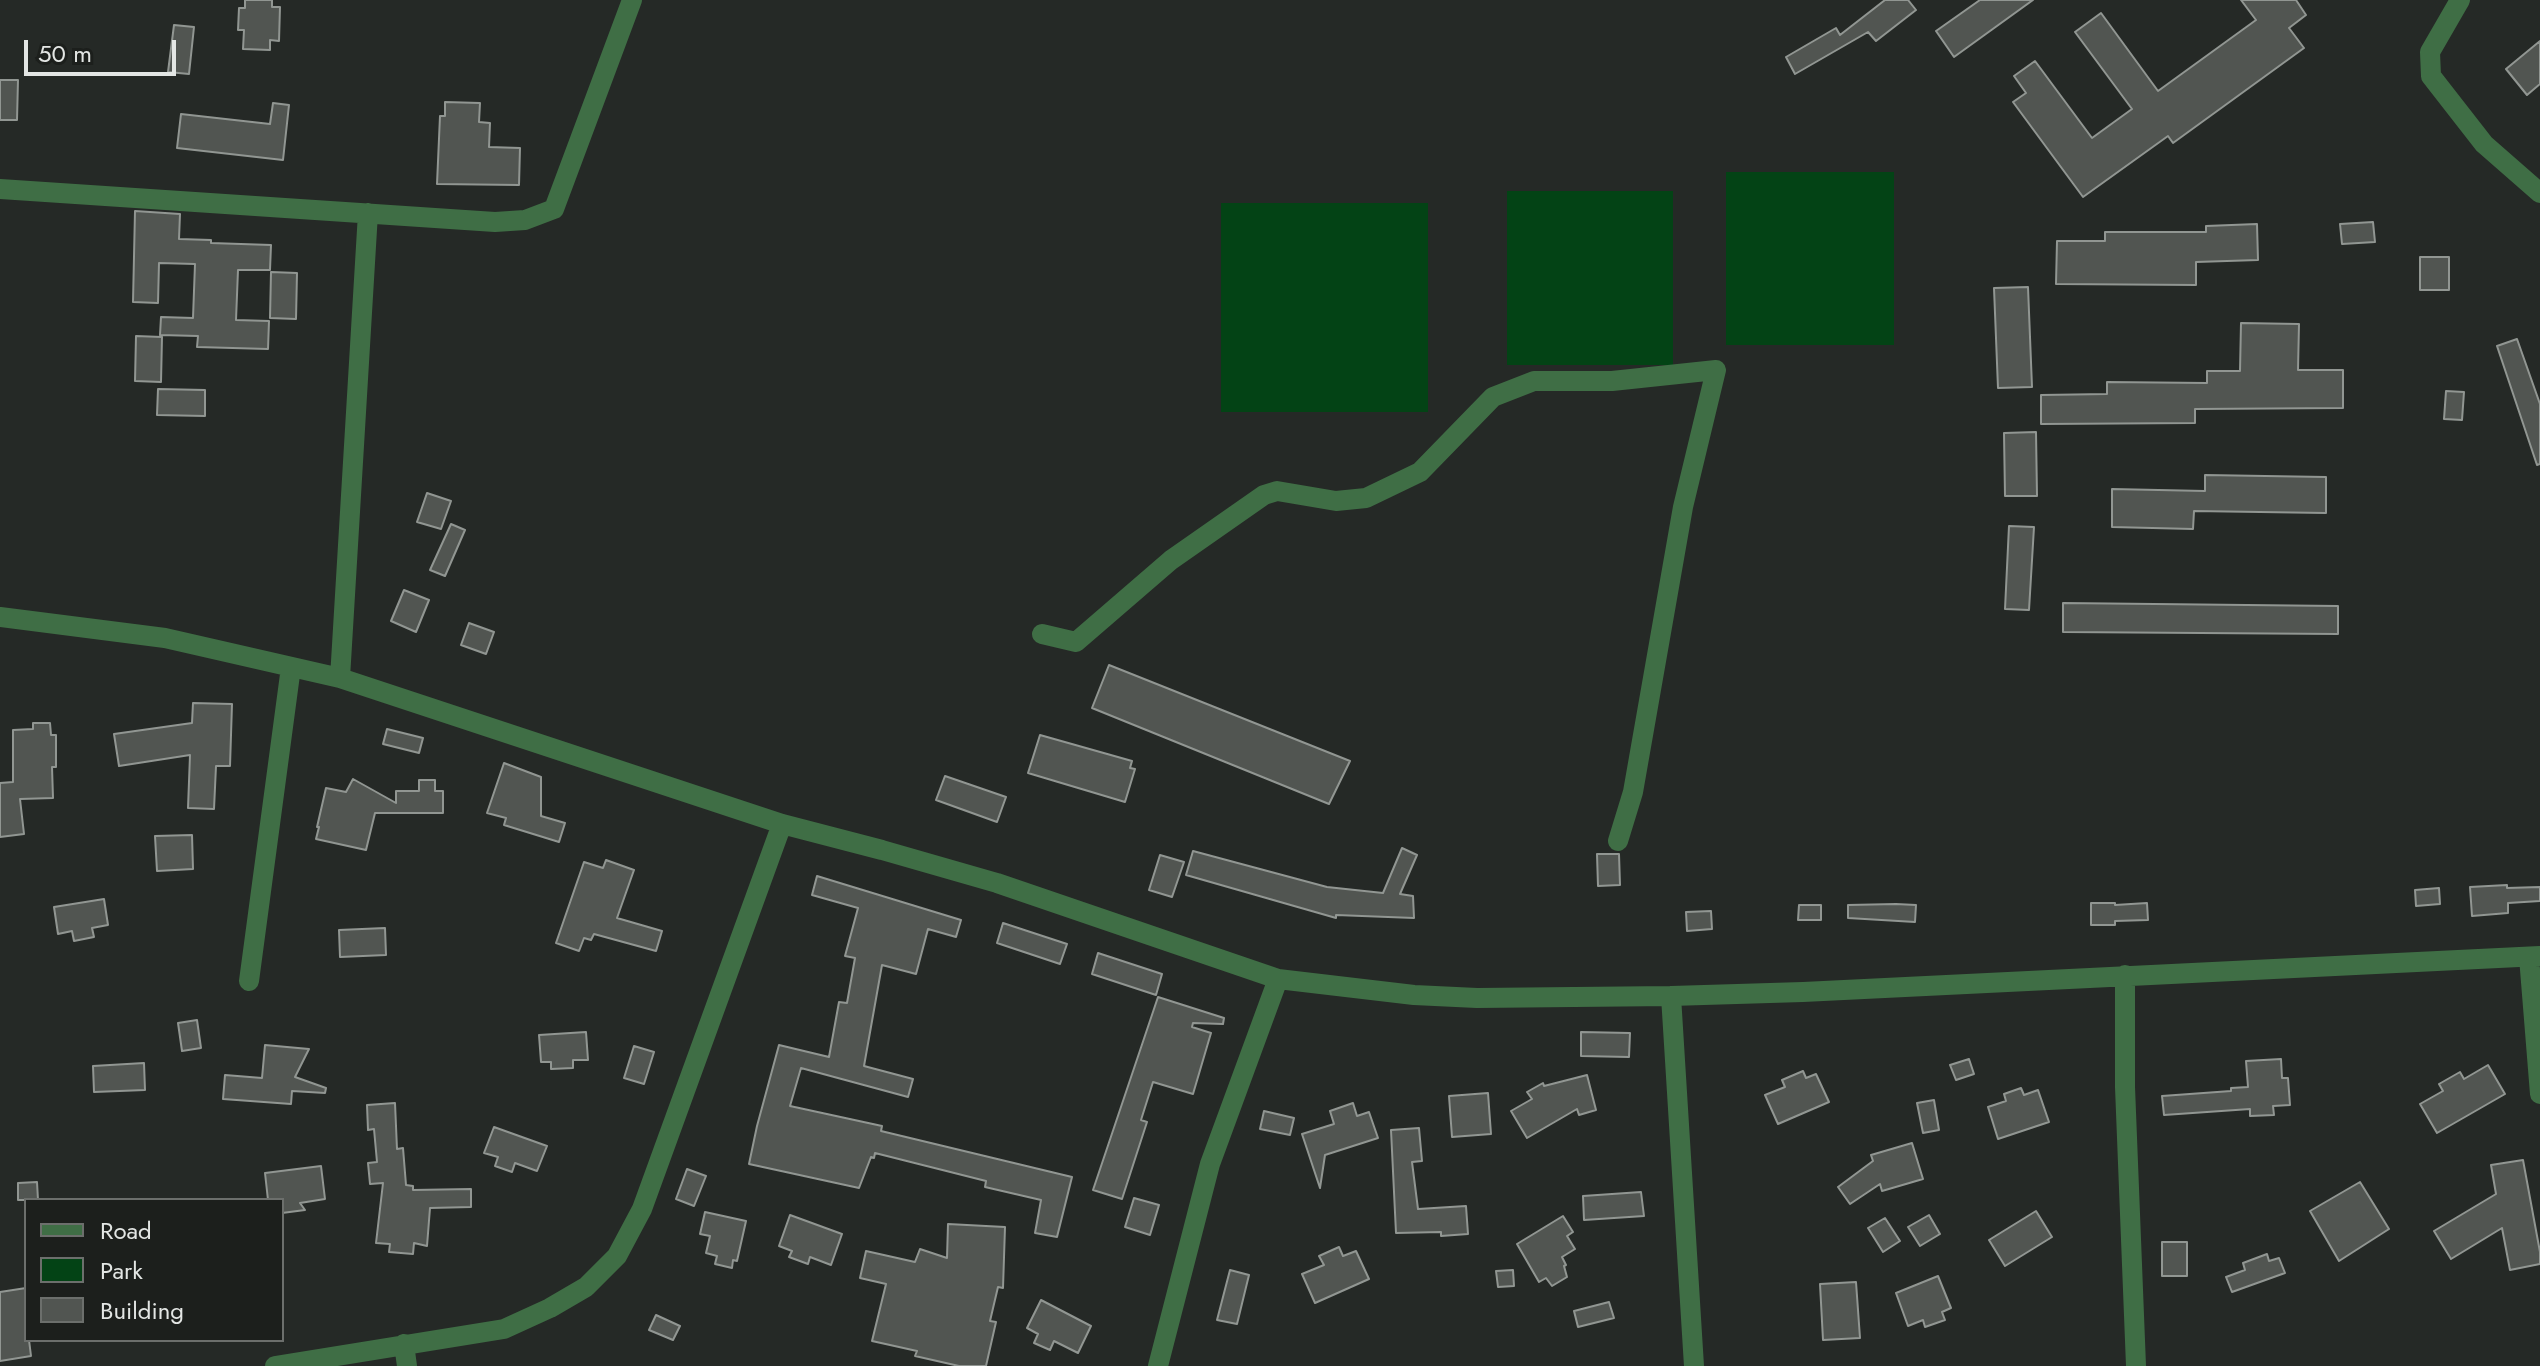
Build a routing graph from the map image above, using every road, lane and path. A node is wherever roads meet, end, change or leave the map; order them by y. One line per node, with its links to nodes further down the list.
1 (632, 0): 5 (street)
2 (2460, 0): 4 (street)
3 (0, 189): 5 (street)
4 (2540, 193)
5 (368, 213): 9 (street)
6 (0, 617): 8 (street)
7 (1042, 634): 11 (street)
8 (291, 667): 9 (street); 15 (street)
9 (340, 678): 10 (street)
10 (782, 824): 14 (street); 18 (street)
11 (1618, 841)
12 (2535, 957): 13 (street); 17 (street)
13 (2125, 975): 16 (street); 23 (street)
14 (1278, 979): 16 (street); 21 (street)
15 (249, 981)
16 (1671, 996): 22 (street)
17 (2540, 1094)
18 (404, 1344): 19 (street); 20 (street)
19 (275, 1366)
20 (407, 1366)
21 (1158, 1366)
22 (1694, 1366)
23 (2136, 1366)

